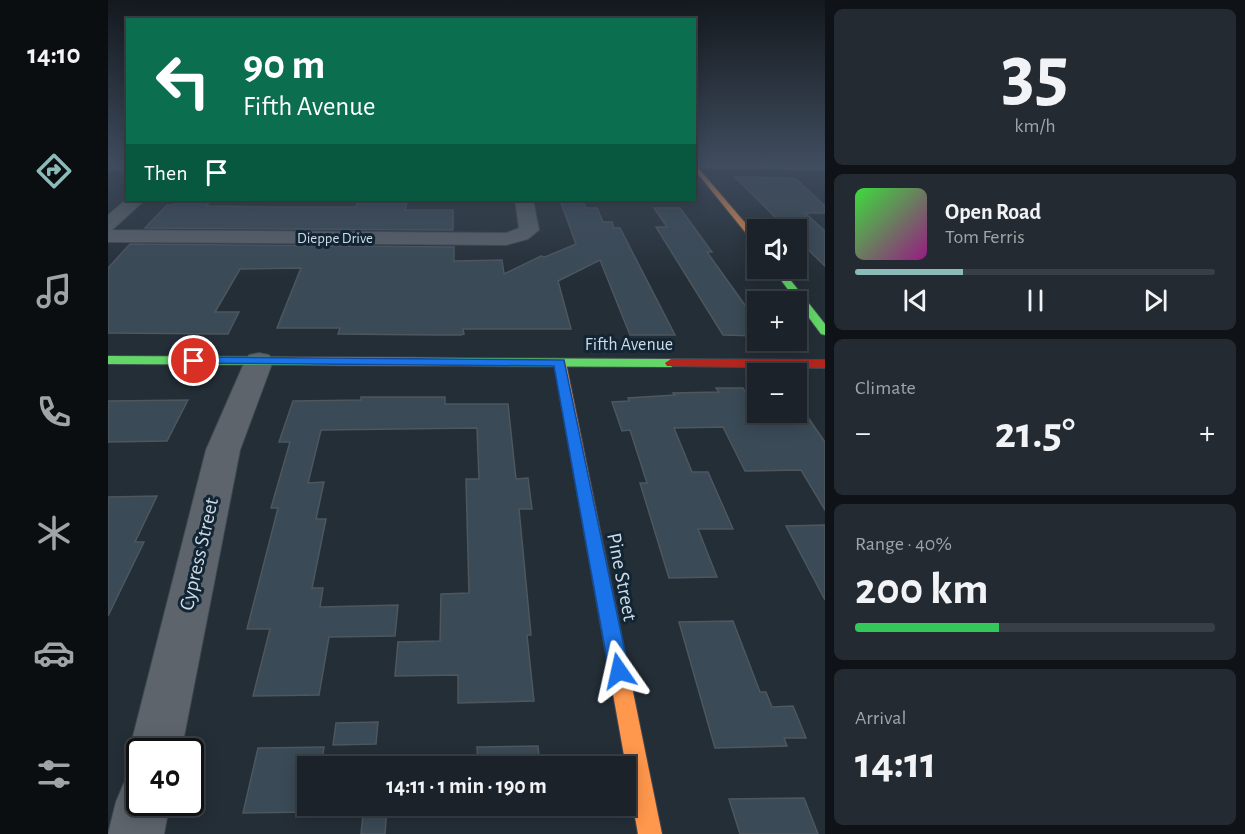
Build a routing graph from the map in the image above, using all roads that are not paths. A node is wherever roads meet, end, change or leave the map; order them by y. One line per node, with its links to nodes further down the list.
1 (134, 202): 4 (street)
2 (524, 202): 6 (street, Dieppe Drive)
3 (724, 202): 5 (street)
4 (108, 225)
5 (747, 231)
6 (108, 236)
7 (784, 279): 8 (street)
8 (825, 332)
9 (108, 360): 10 (street, Fifth Avenue)
10 (259, 361): 11 (street, Fifth Avenue); 13 (street, Cypress Street)
11 (560, 363): 12 (street, Fifth Avenue); 16 (street, Pine Street)
12 (825, 364)
13 (158, 738)
14 (140, 816): 15 (street)
15 (136, 834)
16 (650, 834)

